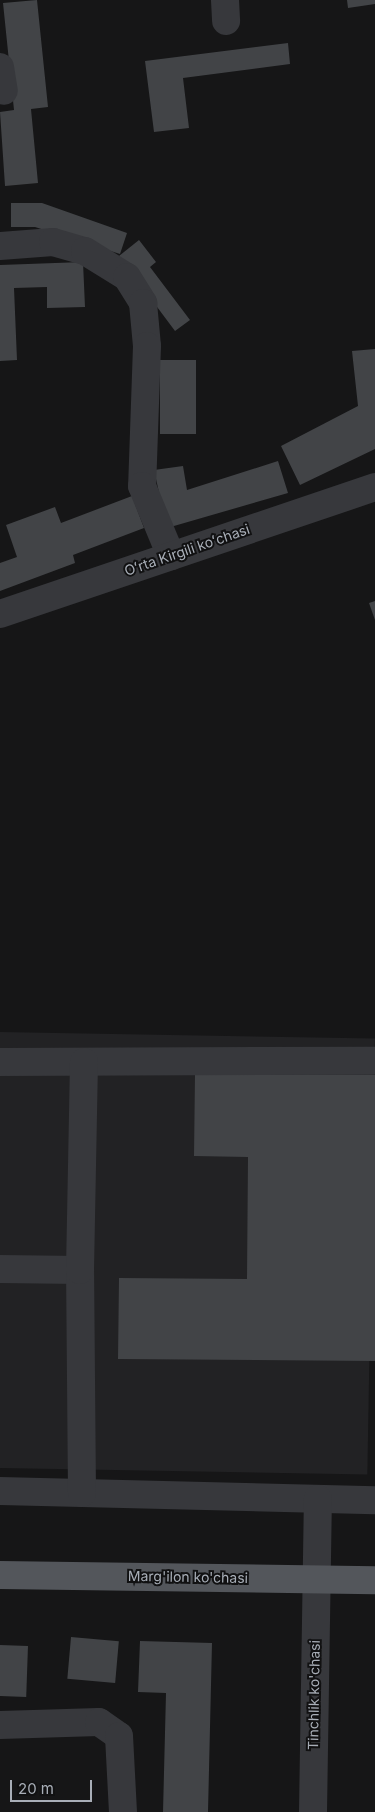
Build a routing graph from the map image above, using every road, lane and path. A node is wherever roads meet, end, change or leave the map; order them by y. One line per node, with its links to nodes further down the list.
1 (0, 246): 3 (street)
2 (375, 487): 3 (street, Oʻrta Kirgili koʻchasi)
3 (171, 556): 4 (street, Oʻrta Kirgili koʻchasi)
4 (0, 614)
5 (375, 1061): 7 (street)
6 (0, 1062): 7 (street)
7 (84, 1062): 9 (street)
8 (0, 1269): 9 (street)
9 (80, 1270): 11 (street)
10 (0, 1491): 11 (street)
11 (82, 1493): 12 (street)
12 (318, 1499): 13 (street); 15 (street, Tinchlik ko'chasi)
13 (375, 1500)
14 (0, 1575): 15 (main road, Marg'ilon ko'chasi)
15 (316, 1579): 16 (main road, Marg'ilon ko'chasi); 19 (street, Tinchlik ko'chasi)
16 (375, 1580)
17 (0, 1724): 18 (street)
18 (124, 1812)
19 (313, 1812)

